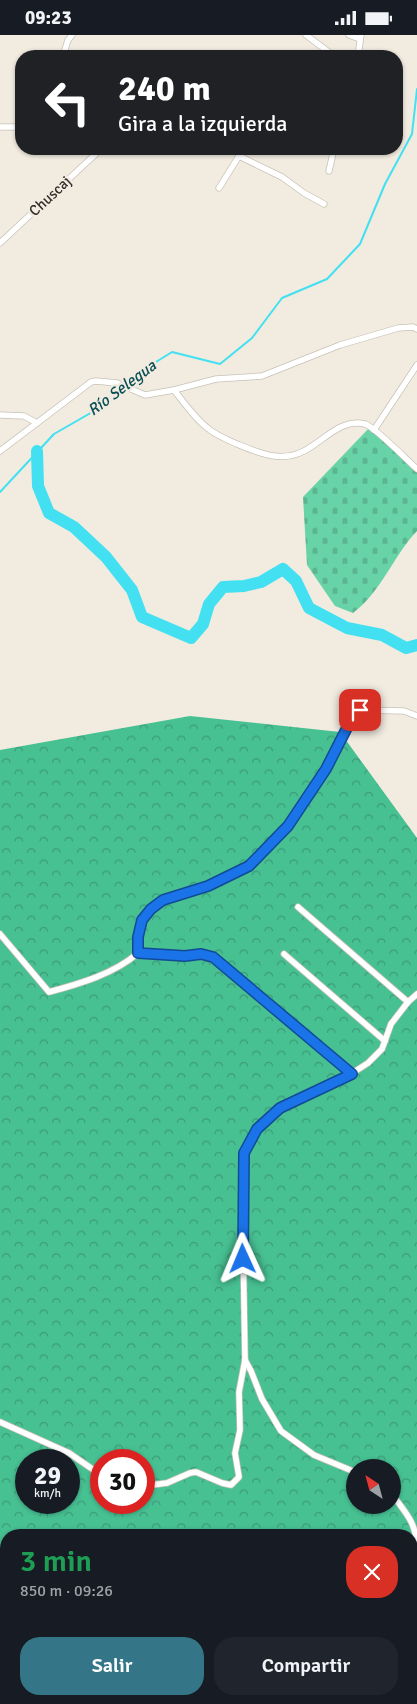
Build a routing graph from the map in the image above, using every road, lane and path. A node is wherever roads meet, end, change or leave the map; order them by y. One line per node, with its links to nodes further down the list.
1 (72, 35): 5 (street)
2 (306, 35): 6 (street)
3 (349, 35): 4 (street)
4 (360, 37): 7 (street)
5 (65, 50)
6 (326, 50)
7 (359, 50)
8 (0, 127): 9 (street)
9 (15, 127)
10 (95, 155): 17 (street, Chuscaj)
11 (236, 155): 15 (street)
12 (243, 155): 16 (street)
13 (333, 155): 14 (street)
14 (329, 171)
15 (219, 188)
16 (324, 204)
17 (0, 243)
18 (417, 329): 20 (street)
19 (417, 365): 23 (street)
20 (174, 391): 22 (street); 23 (street)
21 (0, 415): 22 (street)
22 (37, 423): 24 (street)
23 (374, 430): 26 (street)
24 (0, 451)
25 (417, 459): 26 (street)
26 (415, 467)
27 (417, 716): 30 (street)
28 (298, 907): 33 (street)
29 (0, 934): 30 (street)
30 (138, 953): 35 (street)
31 (284, 954): 34 (street)
32 (417, 994): 33 (street)
33 (408, 1002): 34 (street)
34 (385, 1041): 35 (street)
35 (352, 1074): 36 (street)
36 (245, 1360): 39 (street); 40 (street)
37 (0, 1422): 38 (street)
38 (90, 1467)
39 (346, 1468)
40 (155, 1485)
41 (401, 1507): 42 (street)
42 (416, 1529)

